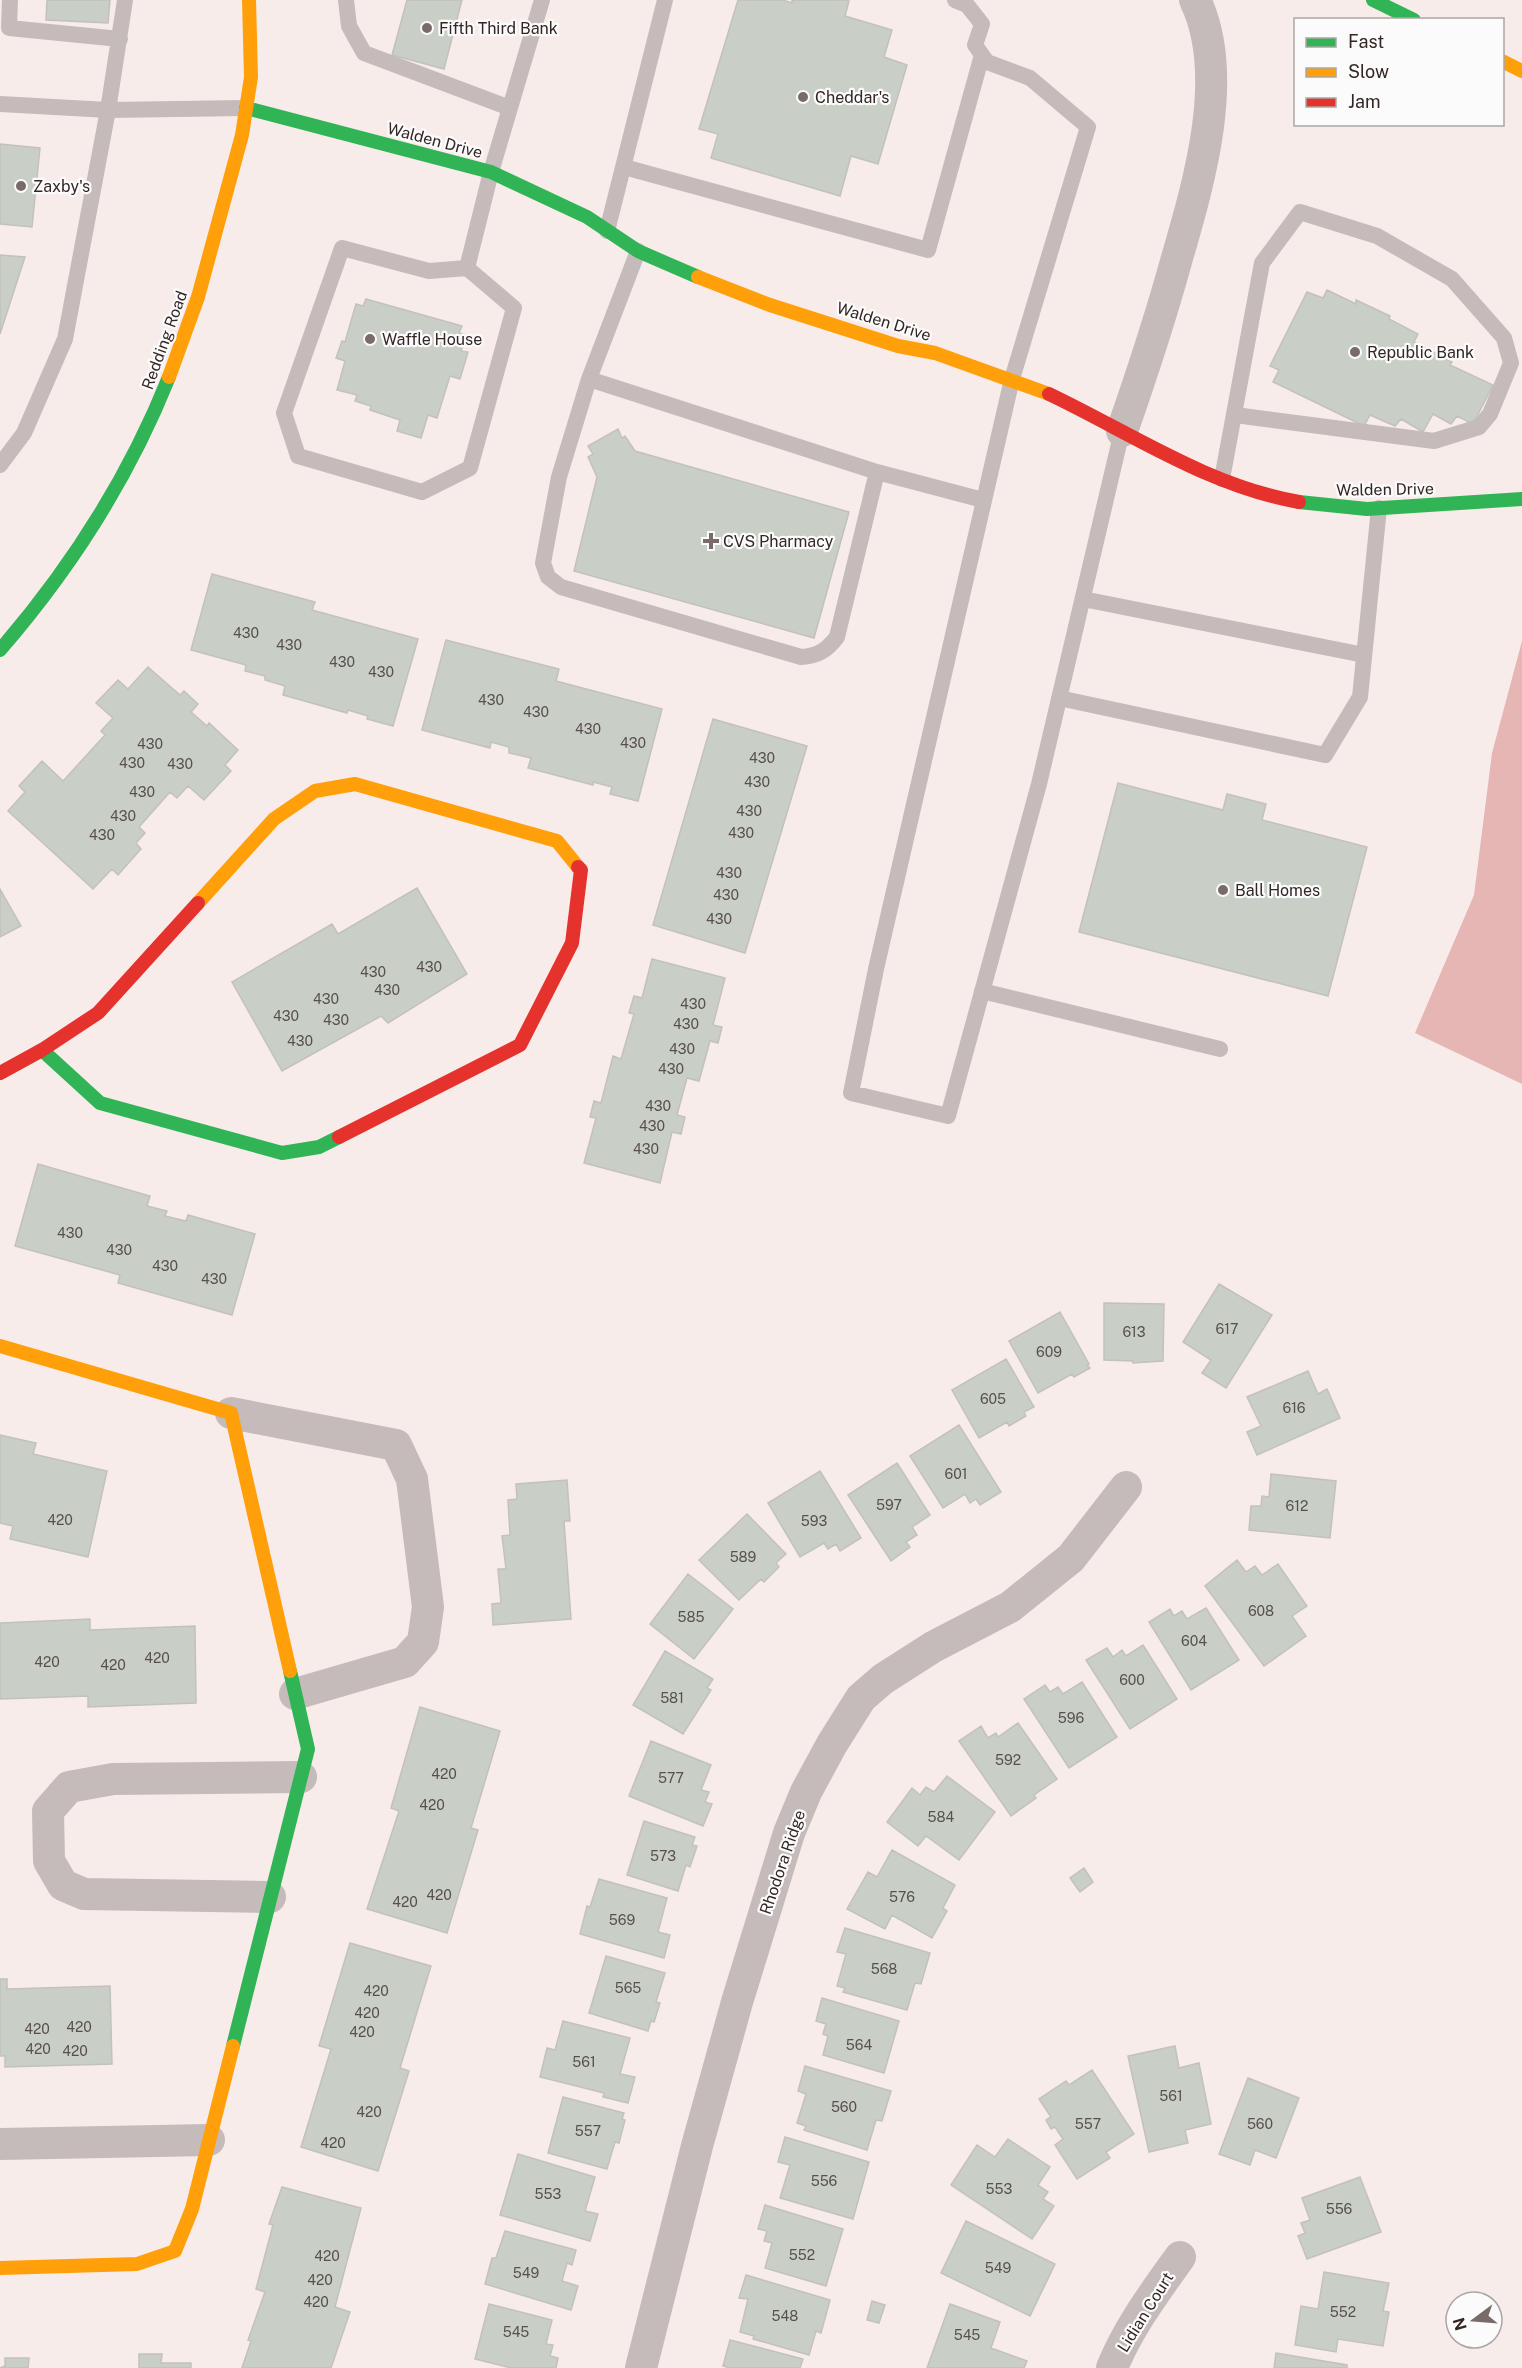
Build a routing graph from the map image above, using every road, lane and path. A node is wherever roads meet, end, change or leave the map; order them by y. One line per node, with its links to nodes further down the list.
1 (10, 0): 11 (lane)
2 (125, 0): 11 (lane)
3 (249, 0): 16 (street, Redding Road)
4 (346, 0): 17 (lane)
5 (542, 0): 17 (lane)
6 (665, 0): 19 (lane)
7 (954, 0): 12 (lane)
8 (1195, 0): 27 (street)
9 (1373, 0): 10 (street)
10 (1410, 18)
11 (120, 39): 18 (lane)
12 (981, 55): 19 (lane); 25 (lane)
13 (1504, 62): 14 (street)
14 (1522, 71)
15 (7, 104): 18 (lane)
16 (246, 108): 18 (lane); 20 (street, Walden Drive); 36 (street, Redding Road)
17 (510, 108): 20 (lane)
18 (108, 110): 28 (lane)
19 (624, 167): 21 (lane)
20 (491, 172): 21 (street, Walden Drive); 23 (lane)
21 (608, 231): 22 (street, Walden Drive)
22 (638, 251): 24 (lane); 25 (street, Walden Drive)
23 (467, 268): 23 (lane)
24 (589, 379): 29 (lane); 29 (lane)
25 (1012, 379): 27 (street, Walden Drive); 32 (lane)
26 (1235, 415): 26 (lane); 30 (lane)
27 (1122, 431): 30 (street, Walden Drive); 34 (lane)
28 (0, 465)
29 (877, 472): 32 (lane)
30 (1222, 479): 33 (street, Walden Drive)
31 (1522, 499): 33 (street, Walden Drive)
32 (983, 500): 40 (lane)
33 (1379, 508): 38 (lane)
34 (1083, 599): 38 (lane); 39 (lane)
35 (0, 623): 36 (lane)
36 (14, 636): 37 (street, Redding Road)
37 (0, 650)
38 (1364, 656): 39 (lane)
39 (1059, 698): 40 (lane)
40 (982, 991): 41 (lane)
41 (1220, 1048)
42 (42, 1050): 42 (street); 43 (street)
43 (0, 1073)
44 (0, 1346): 45 (street)
45 (231, 1413): 47 (street); 47 (street)
46 (1126, 1487): 54 (street, Rhodora Ridge)
47 (295, 1694): 48 (street)
48 (301, 1777): 49 (street); 49 (street)
49 (270, 1897): 50 (street)
50 (209, 2140): 51 (street); 53 (street)
51 (0, 2144)
52 (1180, 2257): 55 (street, Lidian Court)
53 (0, 2268)
54 (641, 2368)
55 (1112, 2368)

